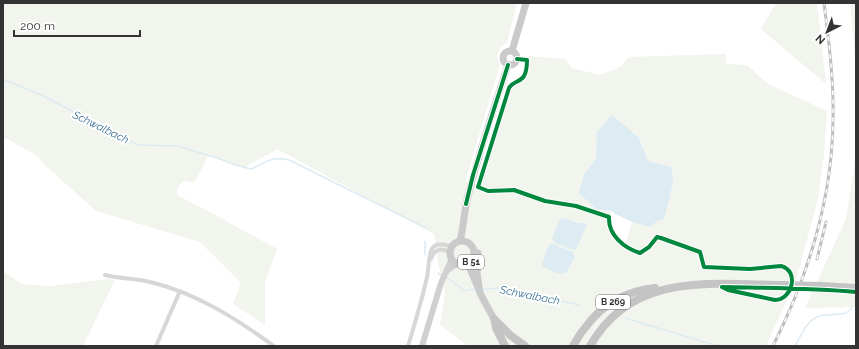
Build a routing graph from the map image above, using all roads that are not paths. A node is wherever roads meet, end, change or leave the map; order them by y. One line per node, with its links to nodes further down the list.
1 (526, 3): 2 (main road, B 51)
2 (464, 227): 3 (main road, B 51); 8 (main road, B 51)
3 (463, 241): 4 (main road, B 51); 6 (main road, B 51)
4 (452, 255): 5 (street); 5 (street); 6 (main road, B 51); 16 (main road)
5 (430, 262): 15 (street)
6 (468, 264): 8 (main road, B 51)
7 (105, 275): 11 (street)
8 (477, 284): 12 (main road, B 51)
9 (670, 287): 10 (highway, B 269, bridge); 19 (highway, B 269); 20 (highway, B 269)
10 (856, 288)
11 (180, 291): 13 (street); 14 (street)
12 (494, 319): 17 (highway, B 51); 18 (highway, B 51)
13 (156, 346)
14 (274, 346)
15 (408, 346)
16 (422, 346)
17 (505, 346)
18 (525, 346)
19 (573, 346)
20 (590, 346)

